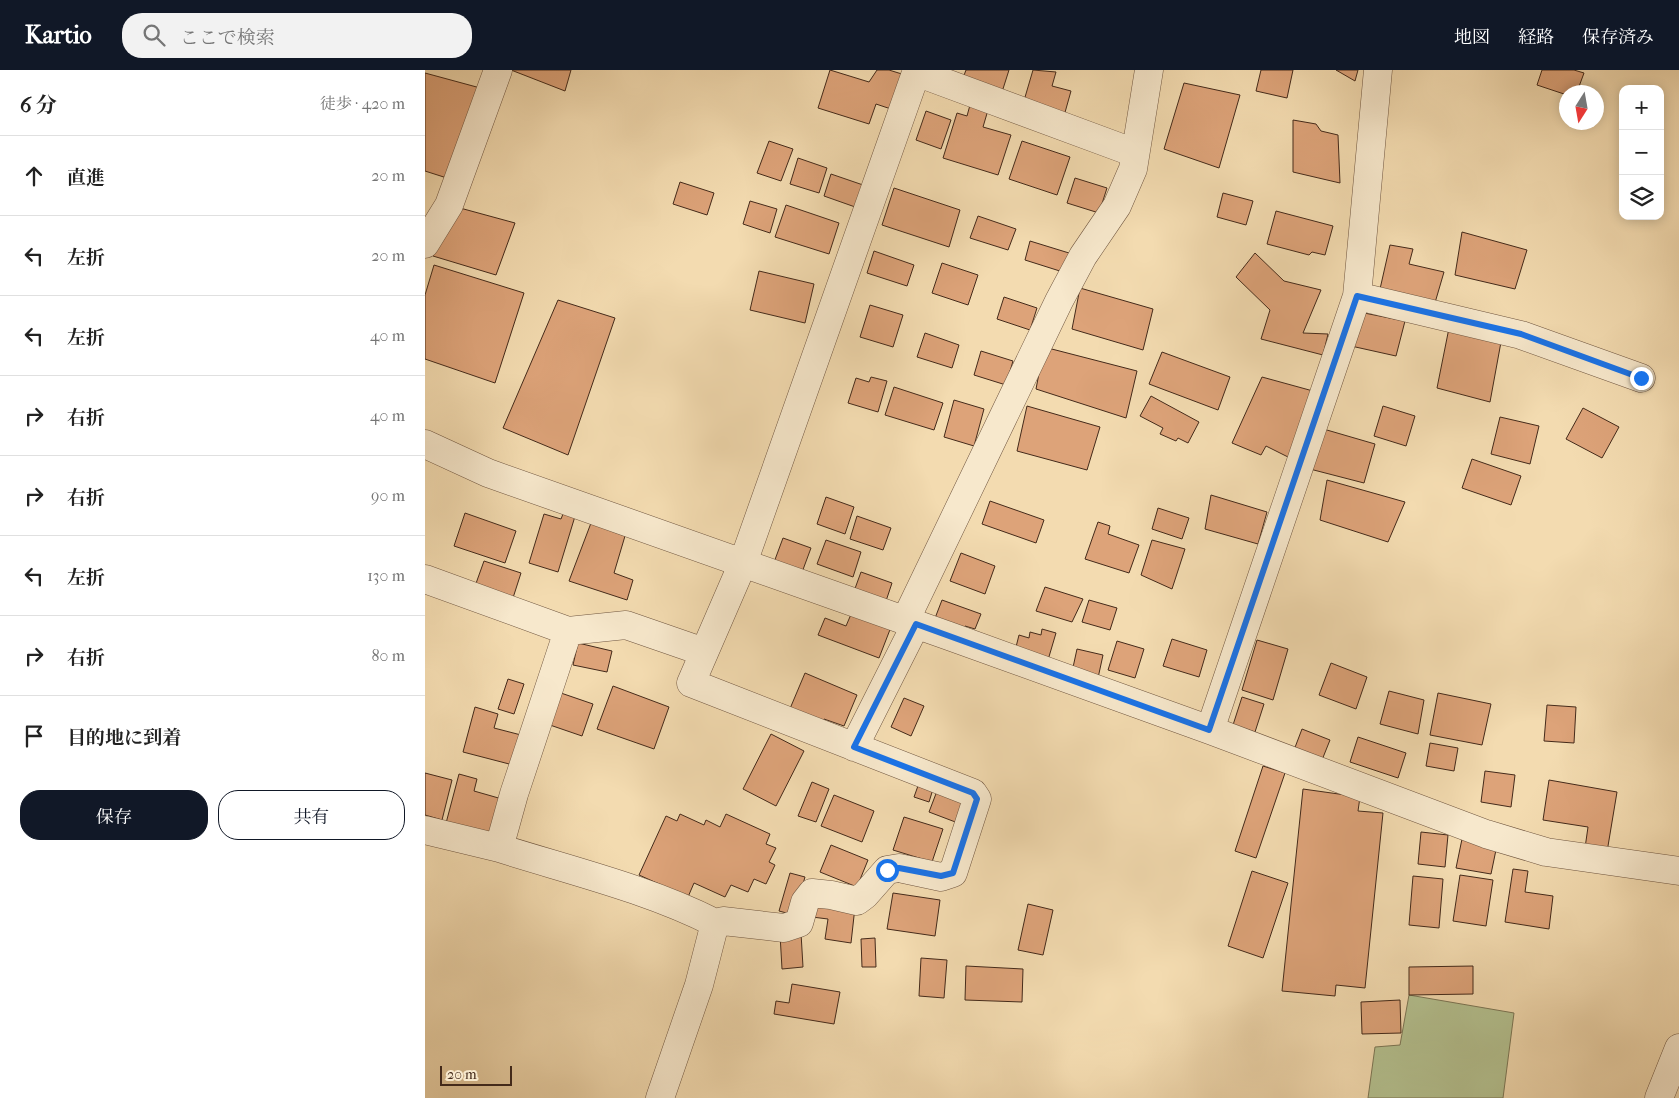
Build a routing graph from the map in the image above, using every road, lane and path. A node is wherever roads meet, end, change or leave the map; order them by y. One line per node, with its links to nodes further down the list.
1 (498, 70): 6 (street)
2 (1149, 70): 5 (street)
3 (1378, 70): 7 (street)
4 (917, 71): 5 (street); 10 (street)
5 (1135, 153): 12 (street)
6 (425, 244)
7 (1357, 296): 8 (street); 15 (street)
8 (1641, 378)
9 (425, 444): 10 (street)
10 (743, 563): 12 (street); 14 (street)
11 (425, 579): 13 (street)
12 (911, 622): 15 (street); 16 (street)
13 (568, 631): 14 (street); 18 (street)
14 (704, 652): 16 (street)
15 (1209, 730): 19 (street)
16 (854, 747): 20 (street)
17 (425, 830): 18 (street)
18 (499, 848): 20 (street)
19 (1679, 871)
20 (715, 923): 22 (street)
21 (1679, 1048): 23 (street)
22 (660, 1098)
23 (1659, 1098)

